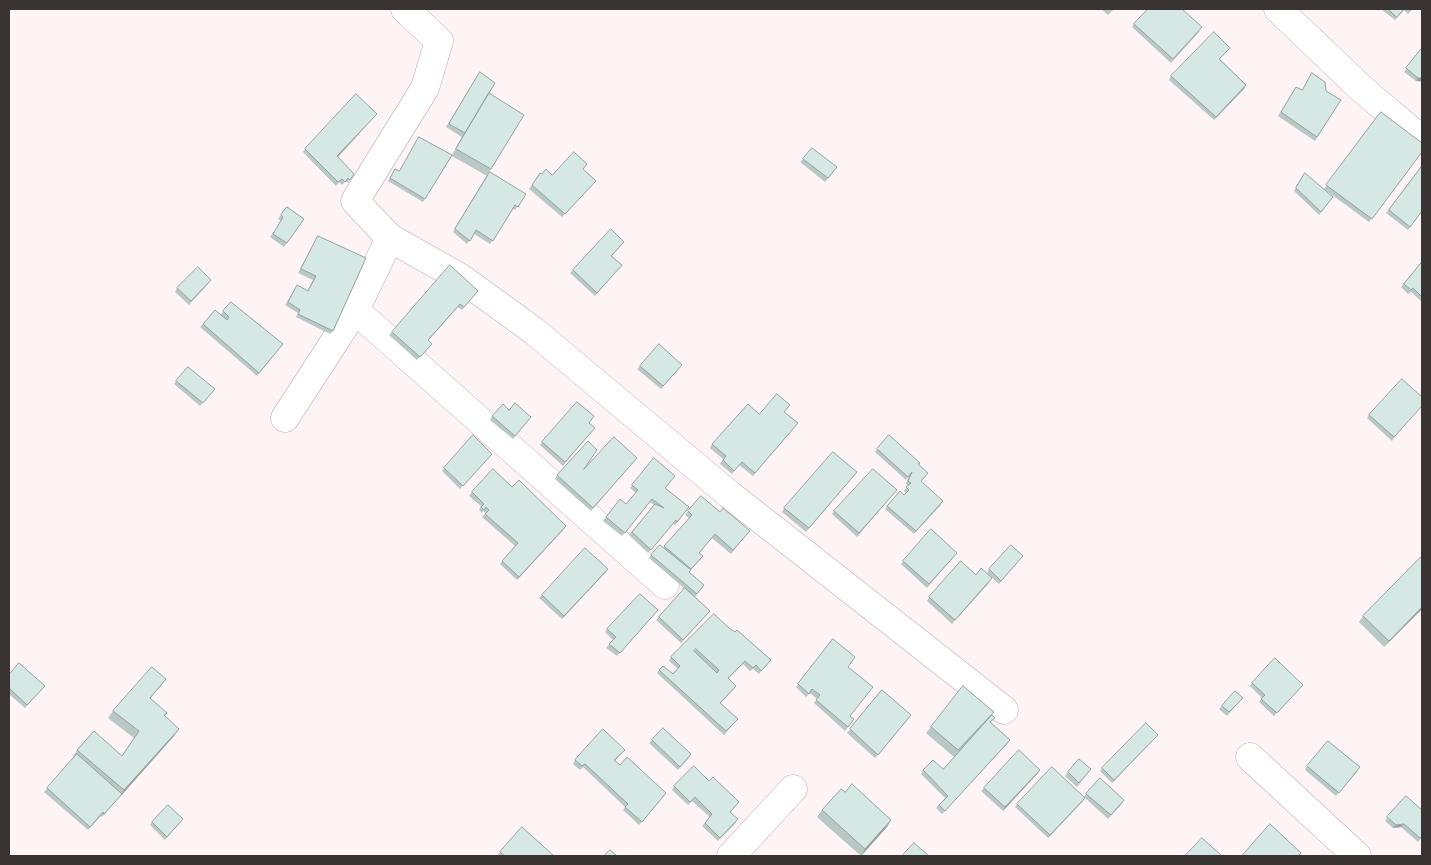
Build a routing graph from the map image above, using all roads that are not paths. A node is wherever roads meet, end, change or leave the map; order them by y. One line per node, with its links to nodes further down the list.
1 (405, 9): 4 (street)
2 (1278, 9): 3 (street)
3 (1422, 140)
4 (390, 238): 5 (street); 8 (street)
5 (355, 310): 6 (street); 7 (street)
6 (285, 418)
7 (664, 585)
8 (1004, 710)
9 (1250, 756): 12 (street)
10 (792, 789): 11 (street)
11 (731, 856)
12 (1357, 856)

